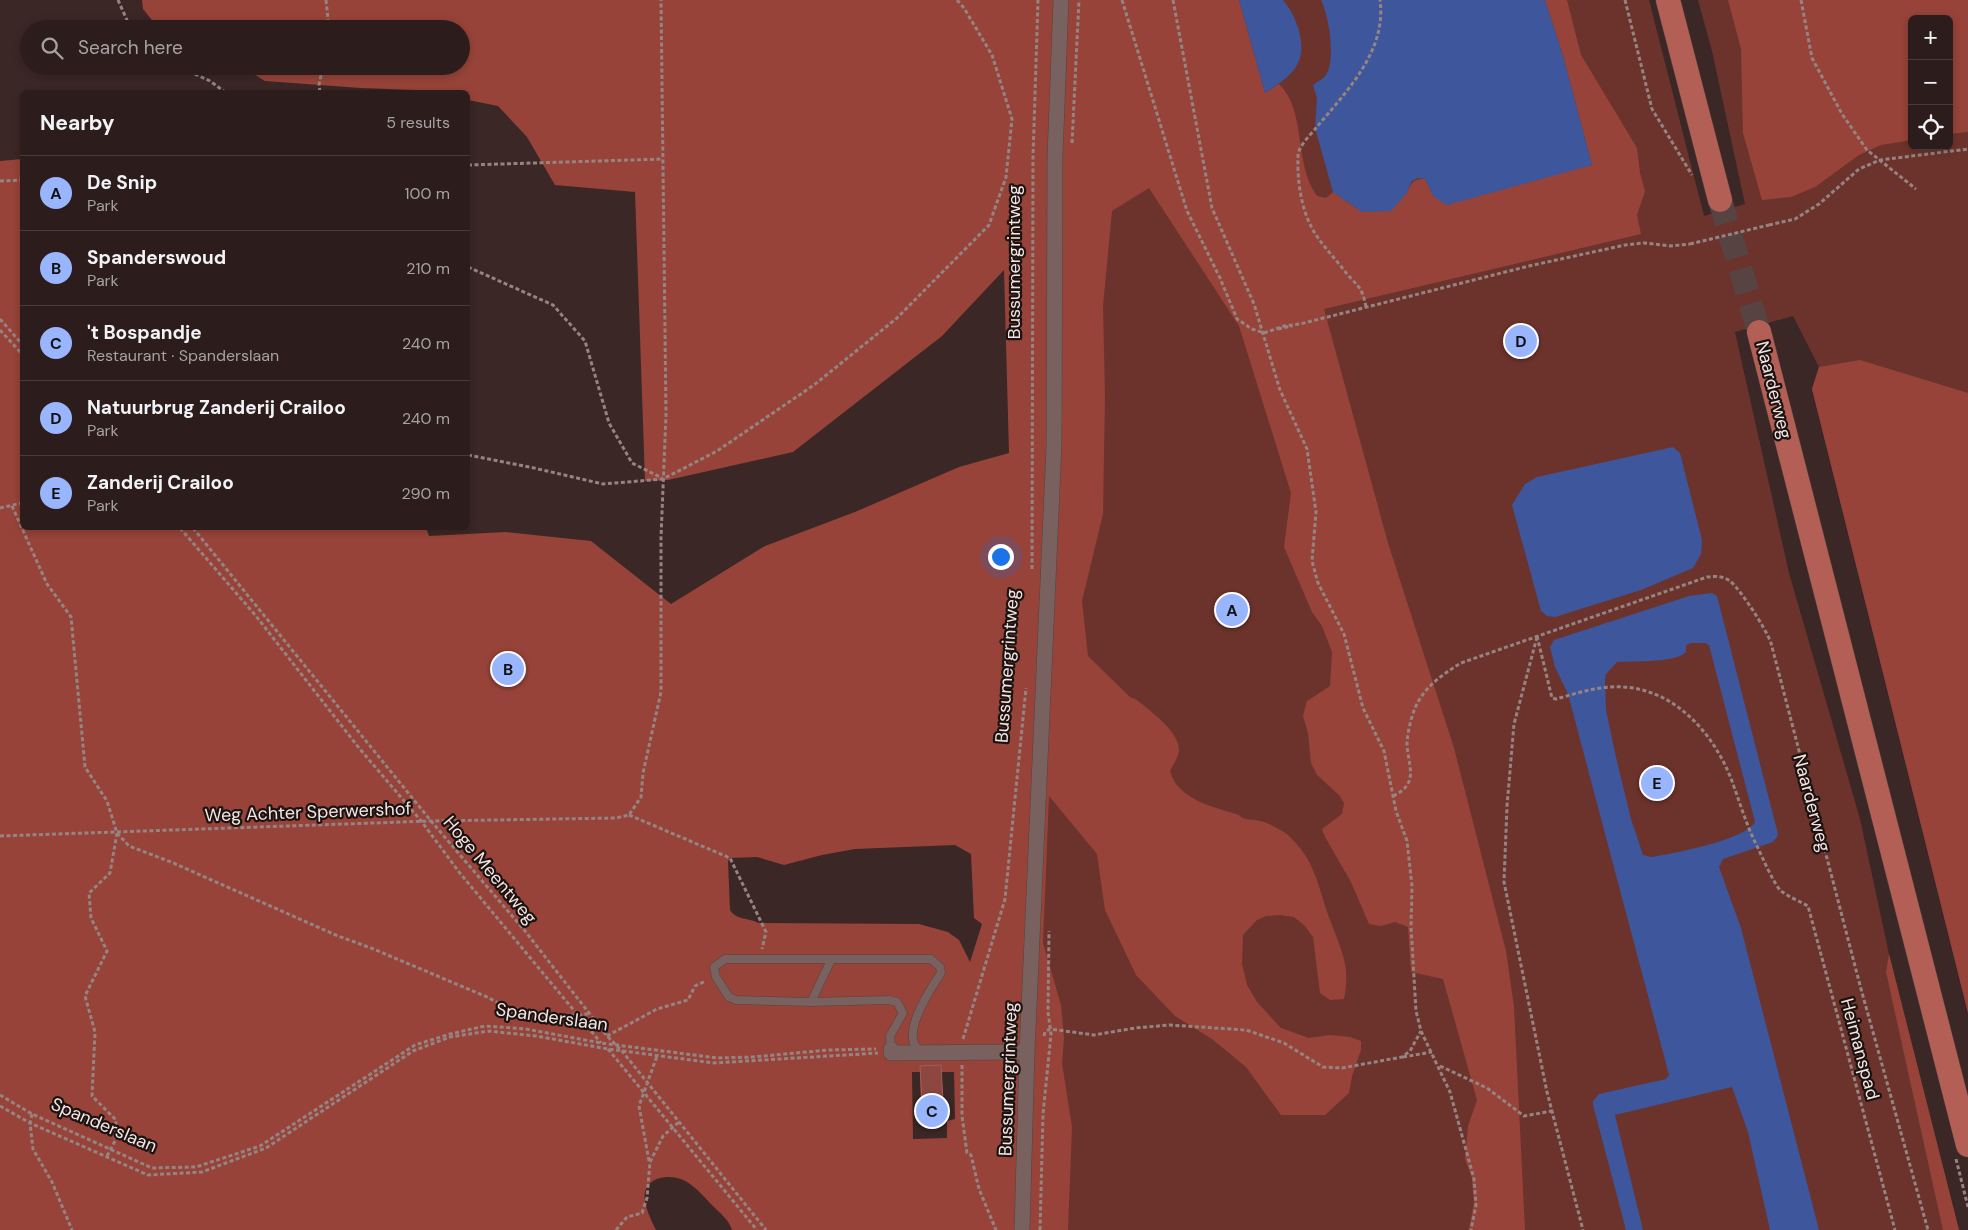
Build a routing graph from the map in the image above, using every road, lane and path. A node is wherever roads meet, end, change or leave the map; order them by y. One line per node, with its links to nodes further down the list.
1 (118, 0): 13 (path)
2 (326, 0): 14 (path)
3 (661, 0): 20 (path)
4 (957, 0): 37 (path)
5 (1038, 0): 45 (path, Bussumergrintweg)
6 (1060, 0): 70 (street, Bussumergrintweg)
7 (1122, 0): 33 (path)
8 (1173, 0): 33 (path)
9 (1380, 0): 29 (path)
10 (1625, 0): 23 (path)
11 (1668, 0): 27 (main road)
12 (1801, 0): 21 (path)
13 (127, 20)
14 (328, 20)
15 (197, 75): 17 (path)
16 (321, 75): 18 (path)
17 (222, 90)
18 (320, 90)
19 (1968, 149): 21 (path)
20 (663, 159): 22 (path); 37 (path)
21 (1880, 160): 26 (path); 29 (path, bridge)
22 (470, 165)
23 (1693, 176)
24 (20, 180): 25 (path)
25 (0, 181)
26 (1916, 189)
27 (1720, 200)
28 (470, 268): 37 (path)
29 (1366, 307): 33 (path)
30 (0, 320): 34 (path)
31 (0, 330): 35 (path)
32 (1759, 332): 84 (main road, Naarderweg)
33 (1264, 333): 48 (path)
34 (20, 342)
35 (20, 352)
36 (470, 455): 37 (path)
37 (663, 479): 49 (path)
38 (20, 504): 39 (path)
39 (12, 506): 40 (path); 41 (path)
40 (0, 508)
41 (20, 524)
42 (23, 530): 52 (path)
43 (182, 530): 50 (path)
44 (195, 530): 51 (path, Hoge Meentweg)
45 (1032, 575)
46 (1537, 636): 48 (path, Naarderweg); 79 (path); 96 (path, Heimanspad); 97 (path, Naarderweg)
47 (1027, 684): 69 (path, Bussumergrintweg)
48 (1393, 796): 61 (path)
49 (629, 815): 51 (path, Weg Achter Sperwershof); 54 (path)
50 (422, 822): 51 (path, Weg Achter Sperwershof); 52 (path, Weg Achter Sperwershof); 58 (path)
51 (431, 822): 59 (path, Hoge Meentweg)
52 (118, 833): 53 (path, Weg Achter Sperwershof); 58 (path); 85 (path)
53 (0, 836)
54 (760, 959): 55 (lane); 56 (lane)
55 (831, 960): 57 (lane); 68 (lane)
56 (716, 977): 57 (lane); 62 (path)
57 (811, 1002): 67 (lane)
58 (576, 1014): 59 (path); 63 (path)
59 (589, 1014): 62 (path, Hoge Meentweg)
60 (1050, 1029): 73 (path)
61 (1421, 1031): 71 (path); 73 (path)
62 (606, 1036): 64 (path, Hoge Meentweg)
63 (601, 1043): 64 (path, Spanderslaan); 65 (path); 85 (path, Spanderslaan)
64 (615, 1044): 66 (path, Hoge Meentweg); 67 (path, Spanderslaan)
65 (608, 1049): 66 (path); 76 (path); 86 (path)
66 (622, 1051): 72 (path); 75 (path, Hoge Meentweg)
67 (891, 1051): 68 (street); 72 (path)
68 (921, 1052): 69 (street)
69 (962, 1052): 70 (street); 92 (path, Bussumergrintweg)
70 (1027, 1052): 93 (street, Bussumergrintweg)
71 (1432, 1052): 73 (path); 74 (path)
72 (658, 1056): 75 (path)
73 (1402, 1057)
74 (1439, 1066): 79 (path); 94 (path)
75 (648, 1083): 76 (path); 81 (path, Hoge Meentweg)
76 (644, 1094): 83 (path); 87 (path)
77 (0, 1095): 80 (path, Spanderslaan)
78 (0, 1106): 82 (path)
79 (1552, 1111): 95 (path)
80 (32, 1114): 82 (path); 85 (path, Spanderslaan)
81 (679, 1122): 83 (path); 91 (path, Hoge Meentweg)
82 (30, 1123): 86 (path); 88 (path)
83 (672, 1128): 87 (path); 90 (path)
84 (1968, 1145)
85 (111, 1150): 86 (path)
86 (107, 1156)
87 (650, 1162): 89 (path)
88 (72, 1230)
89 (616, 1230)
90 (757, 1230)
91 (766, 1230)
92 (996, 1230)
93 (1022, 1230)
94 (1471, 1230)
95 (1583, 1230)
96 (1895, 1230)
97 (1928, 1230)

